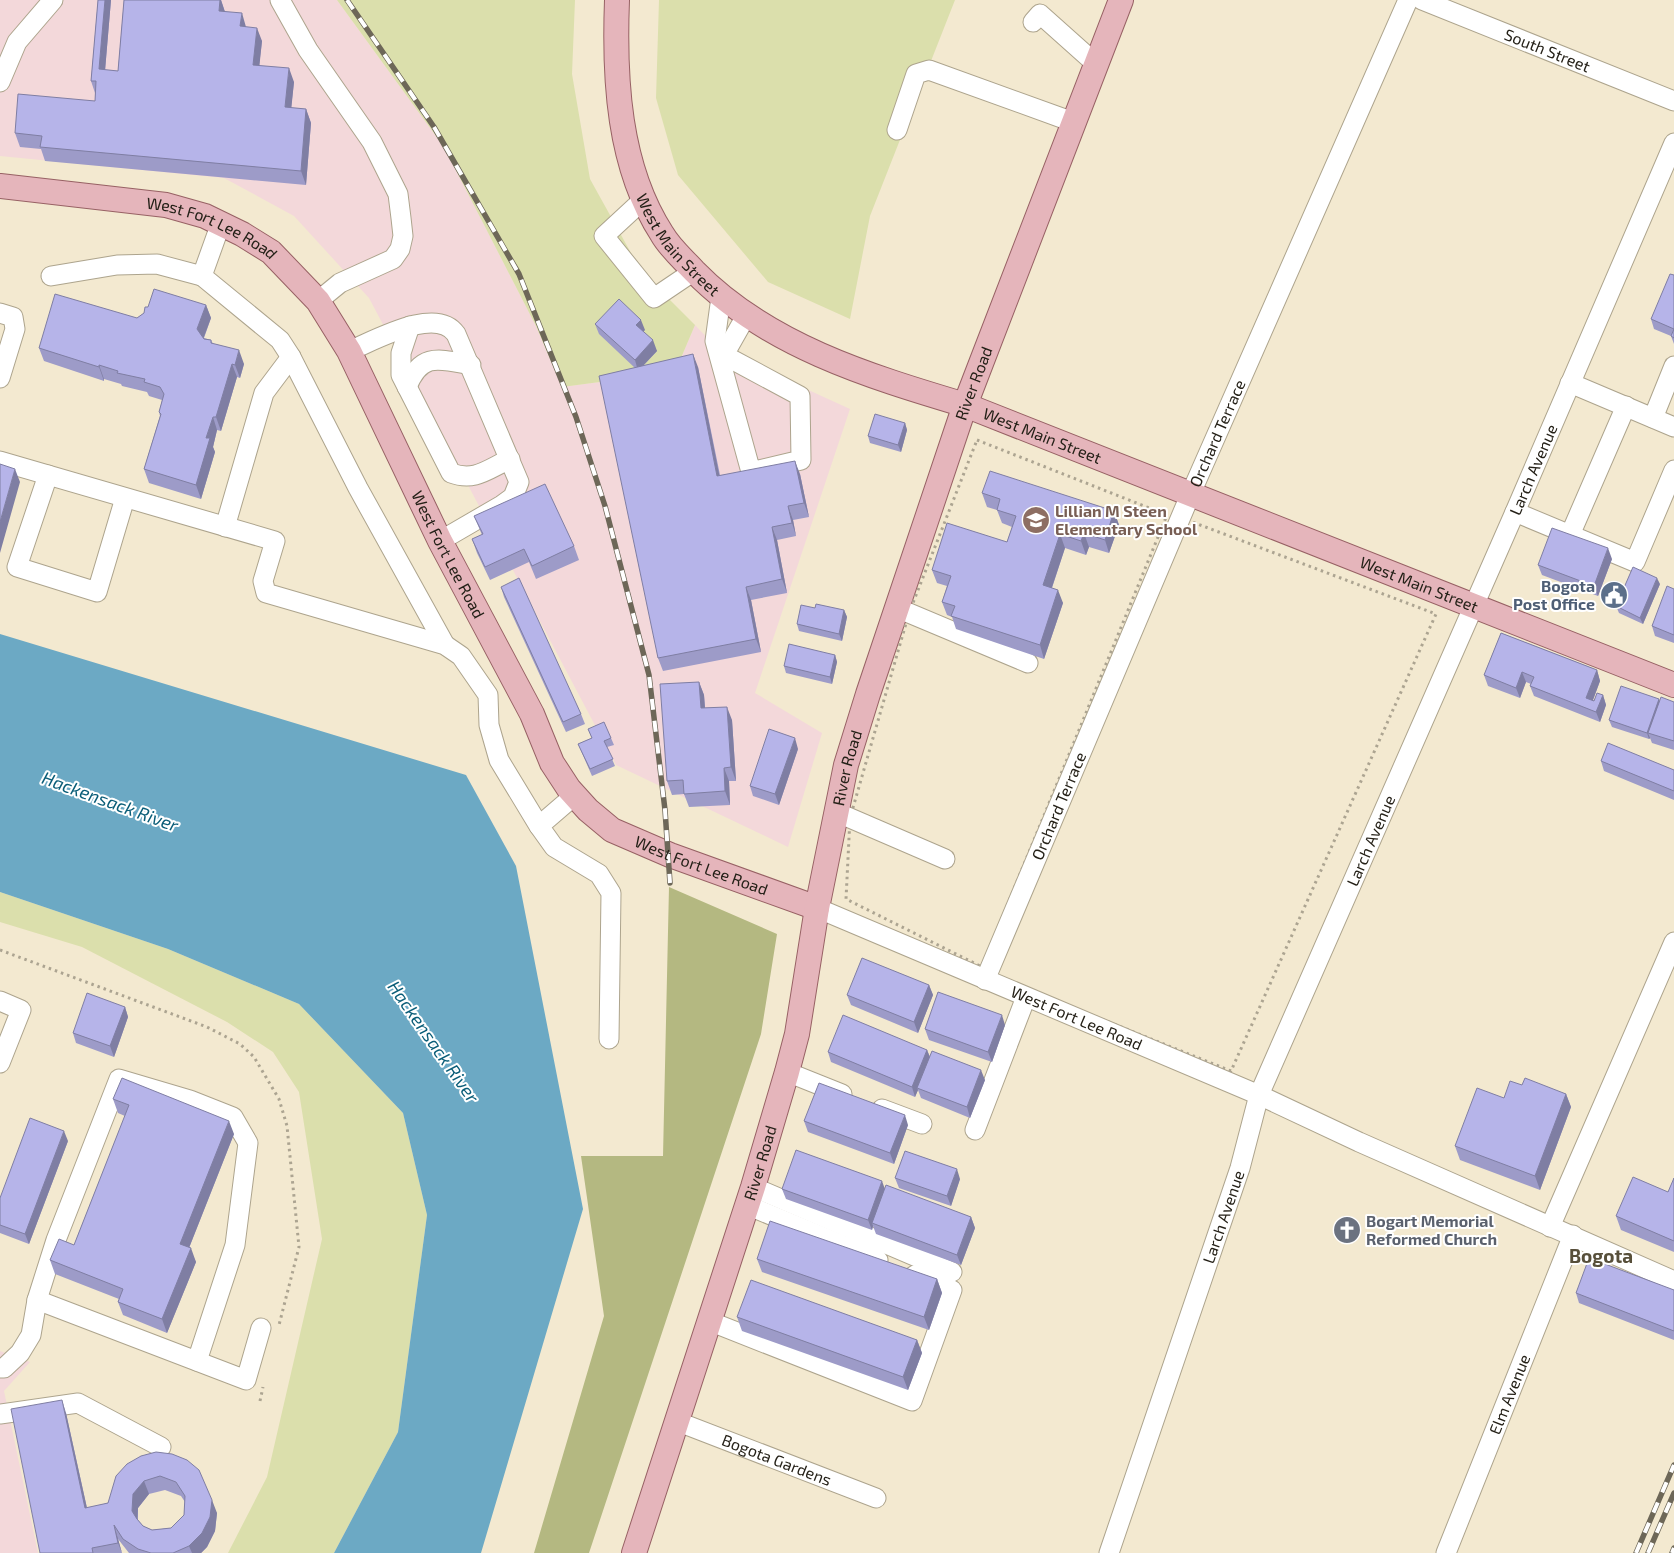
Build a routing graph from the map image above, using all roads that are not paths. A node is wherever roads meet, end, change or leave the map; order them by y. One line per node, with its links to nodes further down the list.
1 (54, 0): 9 (street)
2 (280, 0): 21 (street)
3 (617, 0): 15 (main road, West Main Street)
4 (1121, 0): 8 (main road, River Road)
5 (1408, 0): 41 (street, Orchard Terrace)
6 (1422, 0): 10 (street, South Street)
7 (1033, 22): 8 (street)
8 (1096, 64): 11 (main road, River Road)
9 (0, 82)
10 (1674, 100)
11 (1073, 122): 12 (street); 33 (main road, River Road)
12 (897, 130)
13 (1674, 142): 31 (street, Larch Avenue)
14 (1, 191): 16 (main road, West Fort Lee Road)
15 (644, 199): 17 (main road, West Main Street); 17 (street)
16 (221, 224): 19 (street); 21 (main road, West Fort Lee Road)
17 (694, 271): 20 (main road, West Main Street)
18 (51, 276): 19 (street)
19 (202, 276): 27 (street)
20 (721, 297): 23 (main road, West Main Street); 26 (street)
21 (318, 301): 25 (main road, West Fort Lee Road)
22 (0, 313): 30 (street)
23 (746, 316): 26 (street); 33 (main road, West Main Street)
24 (410, 326): 25 (street); 28 (street); 32 (street)
25 (349, 351): 46 (main road, West Fort Lee Road)
26 (720, 353): 26 (street)
27 (291, 357): 44 (street); 49 (street)
28 (471, 365): 32 (street); 37 (street)
29 (1674, 366): 35 (street)
30 (0, 378)
31 (1570, 383): 34 (street); 43 (street, Larch Avenue)
32 (407, 387): 37 (street)
33 (965, 405): 41 (main road, West Main Street); 48 (main road, River Road)
34 (1626, 406): 35 (street); 45 (street)
35 (1653, 418): 36 (street)
36 (1674, 427)
37 (510, 459): 46 (street)
38 (0, 461): 40 (street)
39 (1674, 470): 45 (street)
40 (48, 475): 42 (street); 42 (street)
41 (1191, 493): 47 (main road, West Main Street); 58 (street, Orchard Terrace)
42 (125, 498): 44 (street)
43 (1515, 512): 45 (street); 47 (street, Larch Avenue)
44 (225, 527): 49 (street)
45 (1570, 535)
46 (440, 541): 52 (main road, West Fort Lee Road)
47 (1474, 605): 51 (main road, West Main Street); 64 (street, Larch Avenue)
48 (903, 611): 50 (street); 53 (main road, River Road)
49 (445, 645): 54 (street)
50 (1028, 663)
51 (1674, 685)
52 (575, 795): 54 (street); 56 (main road, West Fort Lee Road)
53 (843, 815): 55 (street); 56 (main road, River Road)
54 (539, 826): 61 (street)
55 (944, 859)
56 (817, 908): 58 (street, West Fort Lee Road); 63 (main road, River Road)
57 (1674, 942): 68 (street)
58 (986, 980): 59 (street, West Fort Lee Road)
59 (1026, 997): 64 (street, West Fort Lee Road); 66 (street)
60 (0, 1001): 62 (street)
61 (608, 1039)
62 (0, 1063)
63 (787, 1072): 65 (street); 67 (main road, River Road)
64 (1259, 1095): 68 (street, West Fort Lee Road); 81 (street, Larch Avenue)
65 (922, 1124)
66 (975, 1130)
67 (750, 1196): 70 (street); 73 (main road, River Road); 73 (street)
68 (1550, 1227): 69 (street, West Fort Lee Road)
69 (1573, 1235): 71 (street, West Fort Lee Road); 83 (street, Elm Avenue)
70 (952, 1272)
71 (1674, 1281)
72 (37, 1300): 75 (street); 75 (street); 76 (street)
73 (709, 1321): 78 (main road, River Road)
74 (261, 1328): 75 (street)
75 (197, 1361)
76 (2, 1368)
77 (0, 1414): 79 (street)
78 (676, 1421): 80 (street, Bogota Gardens); 82 (main road, River Road)
79 (161, 1447)
80 (876, 1498)
81 (1112, 1552)
82 (634, 1553)
83 (1446, 1553)

